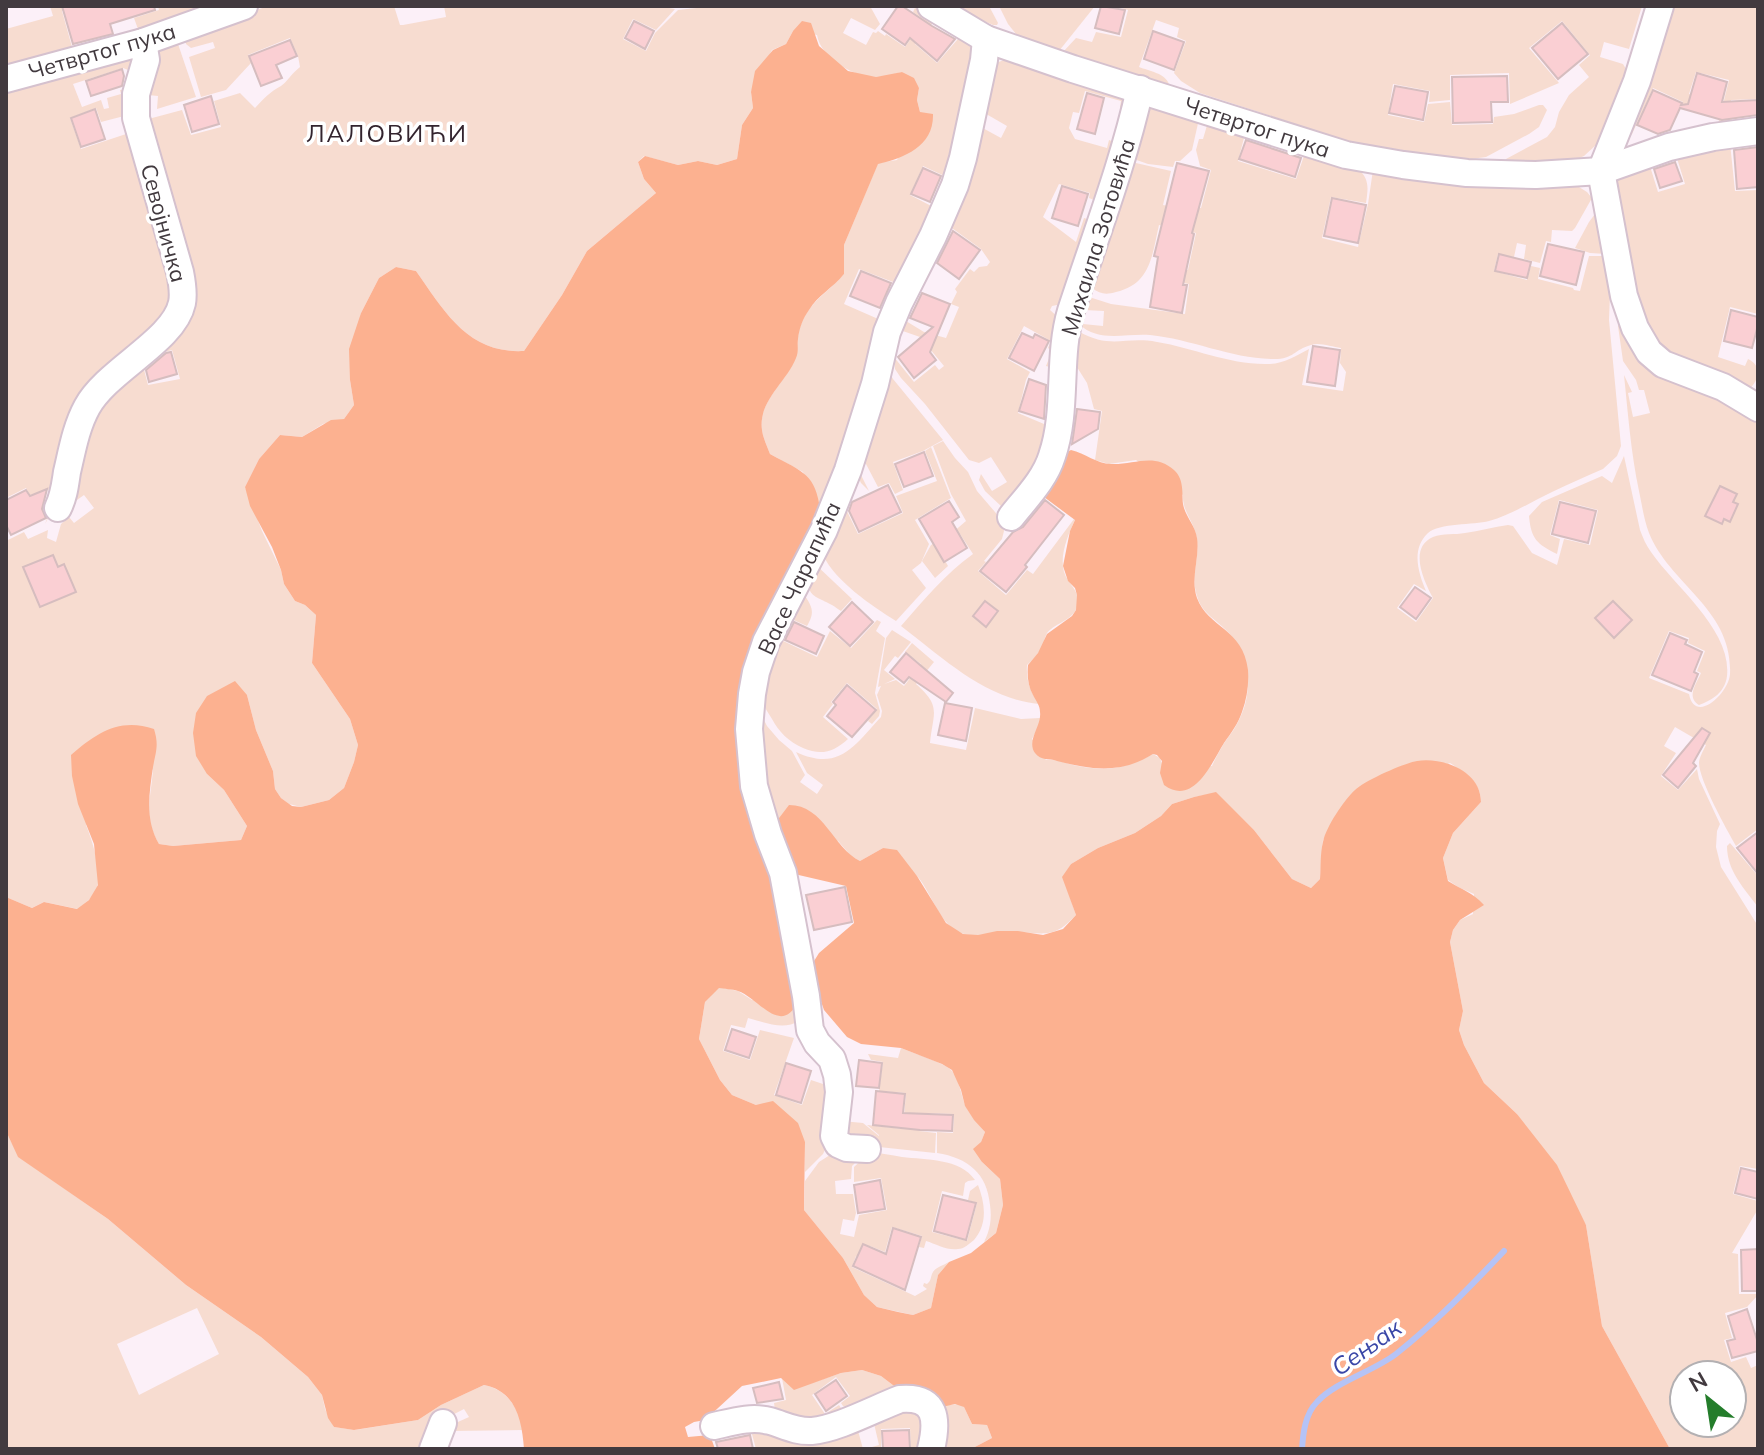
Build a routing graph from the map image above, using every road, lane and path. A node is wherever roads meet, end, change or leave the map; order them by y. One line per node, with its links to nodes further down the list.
1 (244, 6): 5 (street, Четвртог пука)
2 (931, 6): 4 (street, Четвртог пука)
3 (1660, 6): 9 (street)
4 (986, 39): 7 (street, Четвртог пука); 13 (street, Васе Чарапића)
5 (143, 42): 6 (street, Четвртог пука); 11 (street, Севојничка)
6 (6, 79)
7 (1140, 89): 9 (street, Четвртог пука); 12 (street, Михаила Зотовића)
8 (1758, 131): 9 (street, Четвртог пука)
9 (1601, 171): 10 (street)
10 (1758, 408)
11 (58, 508)
12 (1011, 517)
13 (867, 1149)
14 (443, 1423): 16 (street)
15 (714, 1426): 17 (street)
16 (433, 1449)
17 (931, 1449)

